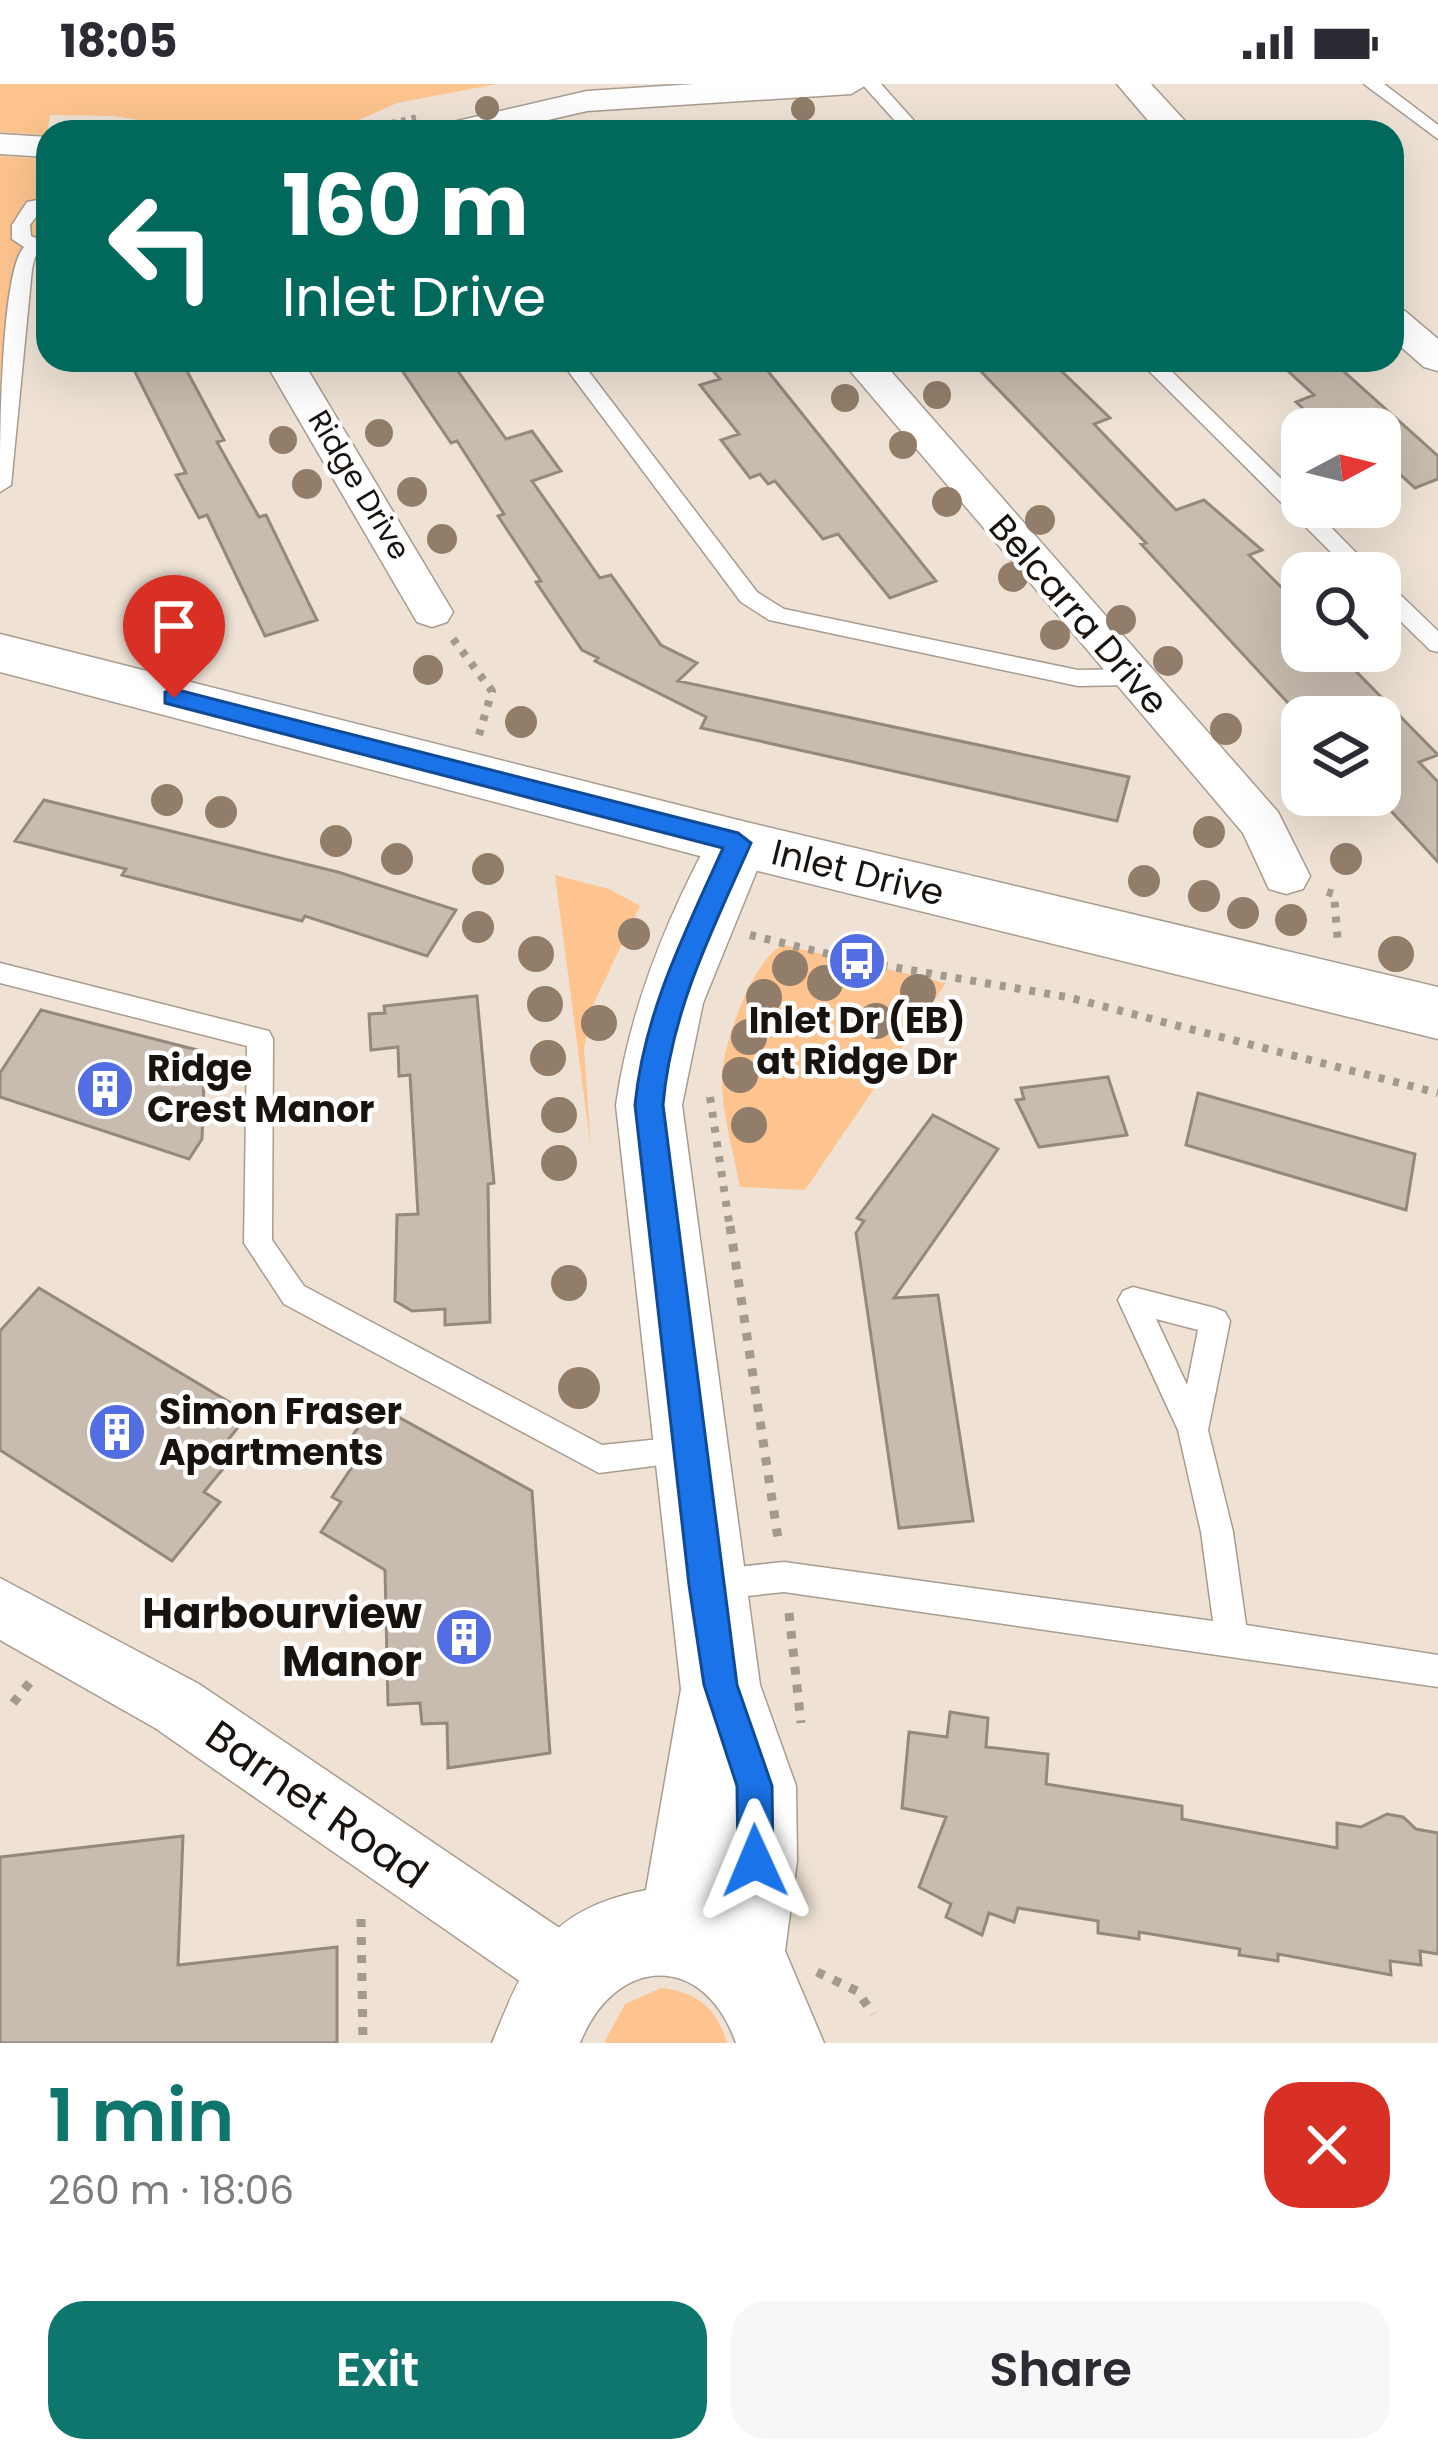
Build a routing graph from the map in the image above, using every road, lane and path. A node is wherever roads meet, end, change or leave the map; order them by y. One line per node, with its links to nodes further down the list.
1 (851, 84): 5 (street)
2 (871, 84): 8 (lane)
3 (1134, 84): 9 (street)
4 (1373, 84): 10 (lane)
5 (644, 97): 6 (street); 7 (street)
6 (500, 120)
7 (660, 120)
8 (904, 120)
9 (1164, 120)
10 (1438, 134)
11 (0, 144): 12 (street)
12 (36, 146)
13 (36, 206): 14 (lane)
14 (36, 241)
15 (36, 250): 22 (lane)
16 (1404, 329): 17 (street)
17 (1438, 359)
18 (290, 372): 25 (street, Ridge Drive)
19 (579, 372): 28 (lane)
20 (870, 372): 28 (street, Belcarra Drive)
21 (1160, 372): 23 (lane)
22 (0, 484)
23 (1344, 552)
24 (1401, 608): 26 (lane)
25 (432, 612): 30 (path)
26 (1438, 644)
27 (0, 653): 32 (main road, Inlet Drive)
28 (1133, 677): 31 (street, Belcarra Drive)
29 (0, 699): 32 (main road, Inlet Drive)
30 (477, 742)
31 (1286, 876): 34 (path)
32 (741, 898): 33 (path); 36 (main road, Inlet Drive); 37 (main road, Inlet Drive); 39 (path); 41 (main road)
33 (749, 956)
34 (1336, 963)
35 (0, 974): 41 (lane)
36 (1438, 1013)
37 (1438, 1059)
38 (707, 1073): 42 (path)
39 (1438, 1093)
40 (1193, 1430): 45 (lane)
41 (689, 1450): 43 (main road)
42 (784, 1577): 43 (lane); 45 (lane); 49 (path)
43 (705, 1585): 51 (main road)
44 (0, 1607): 52 (street, Barnet Road)
45 (1232, 1639): 46 (lane)
46 (1438, 1671)
47 (37, 1675): 48 (path)
48 (13, 1703)
49 (802, 1729)
50 (361, 1919): 54 (path)
51 (764, 1997): 52 (main road); 53 (path)
52 (552, 2008)
53 (873, 2014)
54 (363, 2043)

